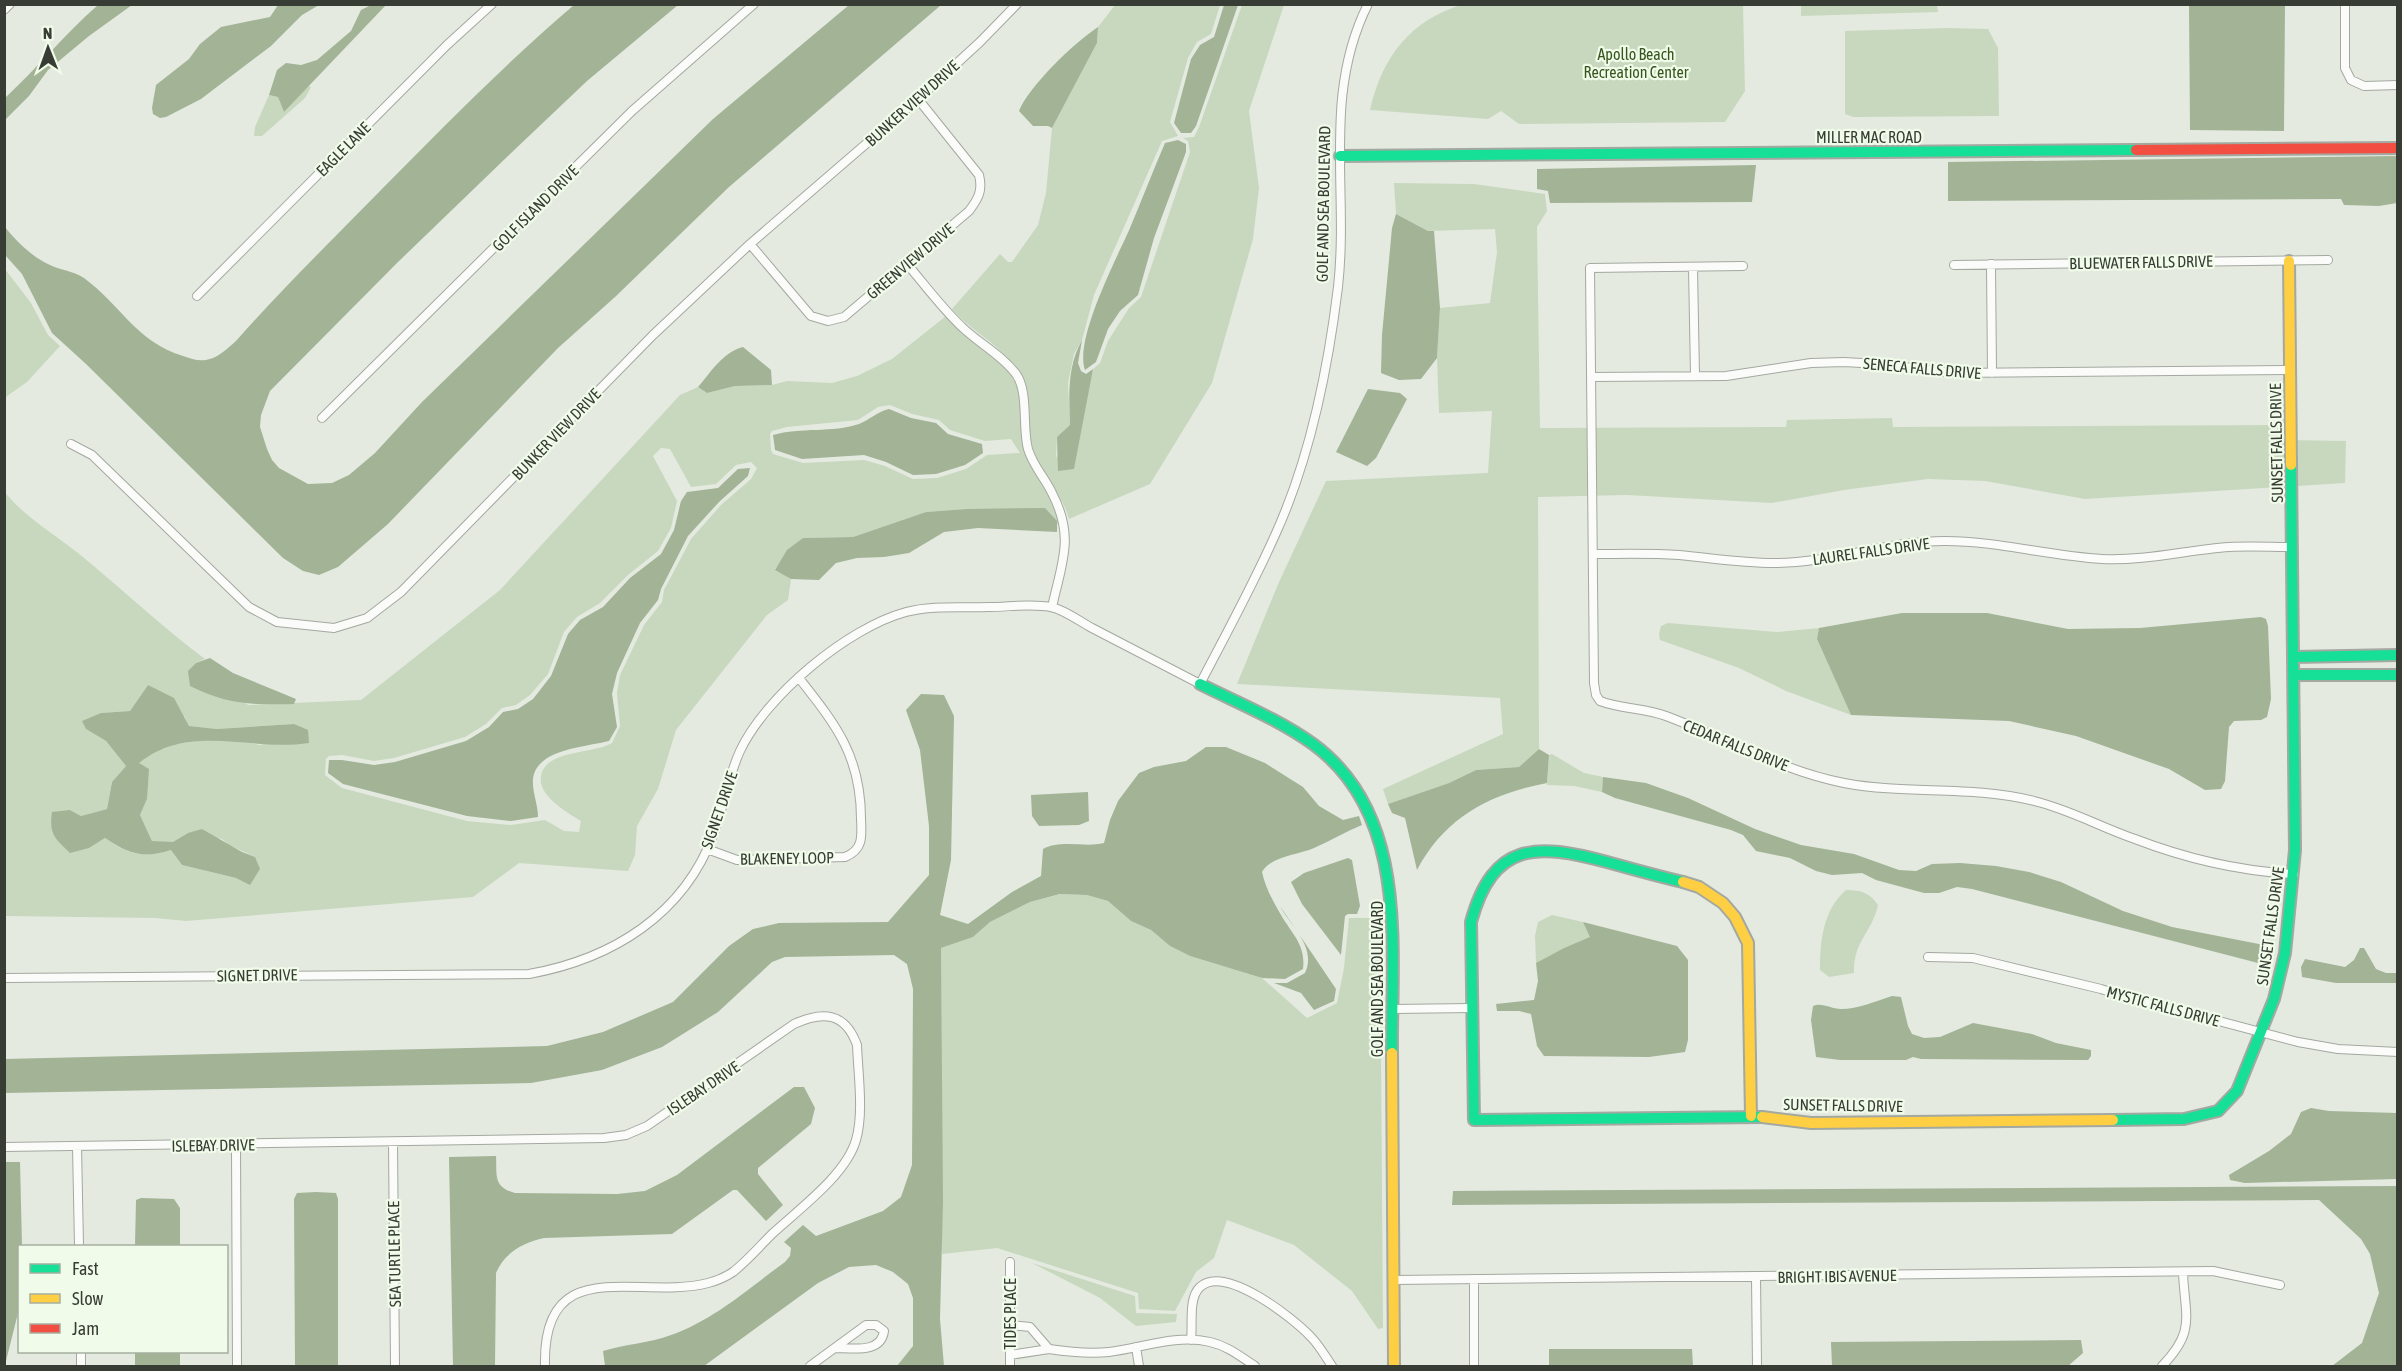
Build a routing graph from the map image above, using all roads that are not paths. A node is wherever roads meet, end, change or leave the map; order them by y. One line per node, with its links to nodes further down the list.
1 (10, 4): 7 (street)
2 (492, 4): 20 (street, EAGLE LANE)
3 (754, 4): 25 (street, GOLF ISLAND DRIVE)
4 (1017, 4): 9 (street, BUNKER VIEW DRIVE)
5 (1368, 4): 11 (street, GOLF AND SEA BOULEVARD)
6 (2345, 4): 8 (street)
7 (4, 10)
8 (2397, 86)
9 (918, 99): 12 (street, BUNKER VIEW DRIVE); 15 (street, GREENVIEW DRIVE)
10 (2397, 148): 11 (street, MILLER MAC ROAD)
11 (1340, 156): 35 (street, GOLF AND SEA BOULEVARD)
12 (750, 244): 15 (street, GREENVIEW DRIVE); 26 (street, BUNKER VIEW DRIVE)
13 (2328, 260): 14 (street, BLUEWATER FALLS DRIVE)
14 (2289, 261): 17 (street, BLUEWATER FALLS DRIVE); 21 (street, SUNSET FALLS DRIVE)
15 (907, 264): 29 (street)
16 (1954, 264): 17 (street, BLUEWATER FALLS DRIVE)
17 (1991, 264): 22 (street)
18 (1743, 266): 19 (street)
19 (1693, 267): 23 (street); 24 (street, CEDAR FALLS DRIVE)
20 (196, 296)
21 (2290, 370): 22 (street, SENECA FALLS DRIVE); 27 (street, SUNSET FALLS DRIVE)
22 (1992, 374): 23 (street, SENECA FALLS DRIVE)
23 (1695, 376): 24 (street, SENECA FALLS DRIVE)
24 (1591, 377): 28 (street, CEDAR FALLS DRIVE)
25 (322, 418)
26 (71, 444)
27 (2292, 547): 28 (street, LAUREL FALLS DRIVE); 31 (street, SUNSET FALLS DRIVE)
28 (1593, 554): 37 (street, CEDAR FALLS DRIVE)
29 (1052, 607): 34 (street, SIGNET DRIVE); 35 (street, SIGNET DRIVE)
30 (2397, 655): 31 (street)
31 (2294, 657): 32 (street, SUNSET FALLS DRIVE)
32 (2295, 675): 33 (street); 37 (street, SUNSET FALLS DRIVE)
33 (2397, 675)
34 (799, 678): 36 (street, SIGNET DRIVE); 36 (street, BLAKENEY LOOP)
35 (1200, 684): 41 (street, GOLF AND SEA BOULEVARD)
36 (707, 849): 39 (street, SIGNET DRIVE)
37 (2294, 874): 42 (street, SUNSET FALLS DRIVE)
38 (1928, 957): 42 (street, MYSTIC FALLS DRIVE)
39 (4, 978)
40 (1472, 1008): 41 (street); 44 (street, SUNSET FALLS DRIVE); 44 (street, SUNSET FALLS DRIVE)
41 (1392, 1009): 54 (street, GOLF AND SEA BOULEVARD)
42 (2262, 1033): 43 (street, MYSTIC FALLS DRIVE); 44 (street, SUNSET FALLS DRIVE)
43 (2397, 1052)
44 (1751, 1116)
45 (393, 1142): 46 (street, ISLEBAY DRIVE); 63 (street, SEA TURTLE PLACE); 64 (street, ISLEBAY DRIVE)
46 (236, 1145): 47 (street, ISLEBAY DRIVE); 62 (street)
47 (77, 1146): 48 (street, ISLEBAY DRIVE); 49 (street)
48 (4, 1147)
49 (79, 1245)
50 (1010, 1262): 56 (street, TIDES PLACE)
51 (2183, 1273): 52 (street, BRIGHT IBIS AVENUE); 55 (street, BRIGHT IBIS AVENUE); 73 (street)
52 (1756, 1277): 53 (street, BRIGHT IBIS AVENUE); 72 (street)
53 (1474, 1279): 54 (street, BRIGHT IBIS AVENUE); 71 (street)
54 (1394, 1280): 70 (street, GOLF AND SEA BOULEVARD)
55 (2280, 1285)
56 (1010, 1325): 60 (street); 61 (street, TIDES PLACE)
57 (1191, 1340): 58 (street); 68 (street); 69 (street)
58 (1136, 1347): 60 (street); 67 (street)
59 (835, 1348): 59 (street); 65 (street)
60 (1048, 1349): 61 (street)
61 (1010, 1355): 66 (street, TIDES PLACE)
62 (237, 1366)
63 (395, 1366)
64 (544, 1366)
65 (810, 1366)
66 (1010, 1366)
67 (1139, 1366)
68 (1255, 1366)
69 (1332, 1366)
70 (1394, 1366)
71 (1474, 1366)
72 (1757, 1366)
73 (2162, 1366)

